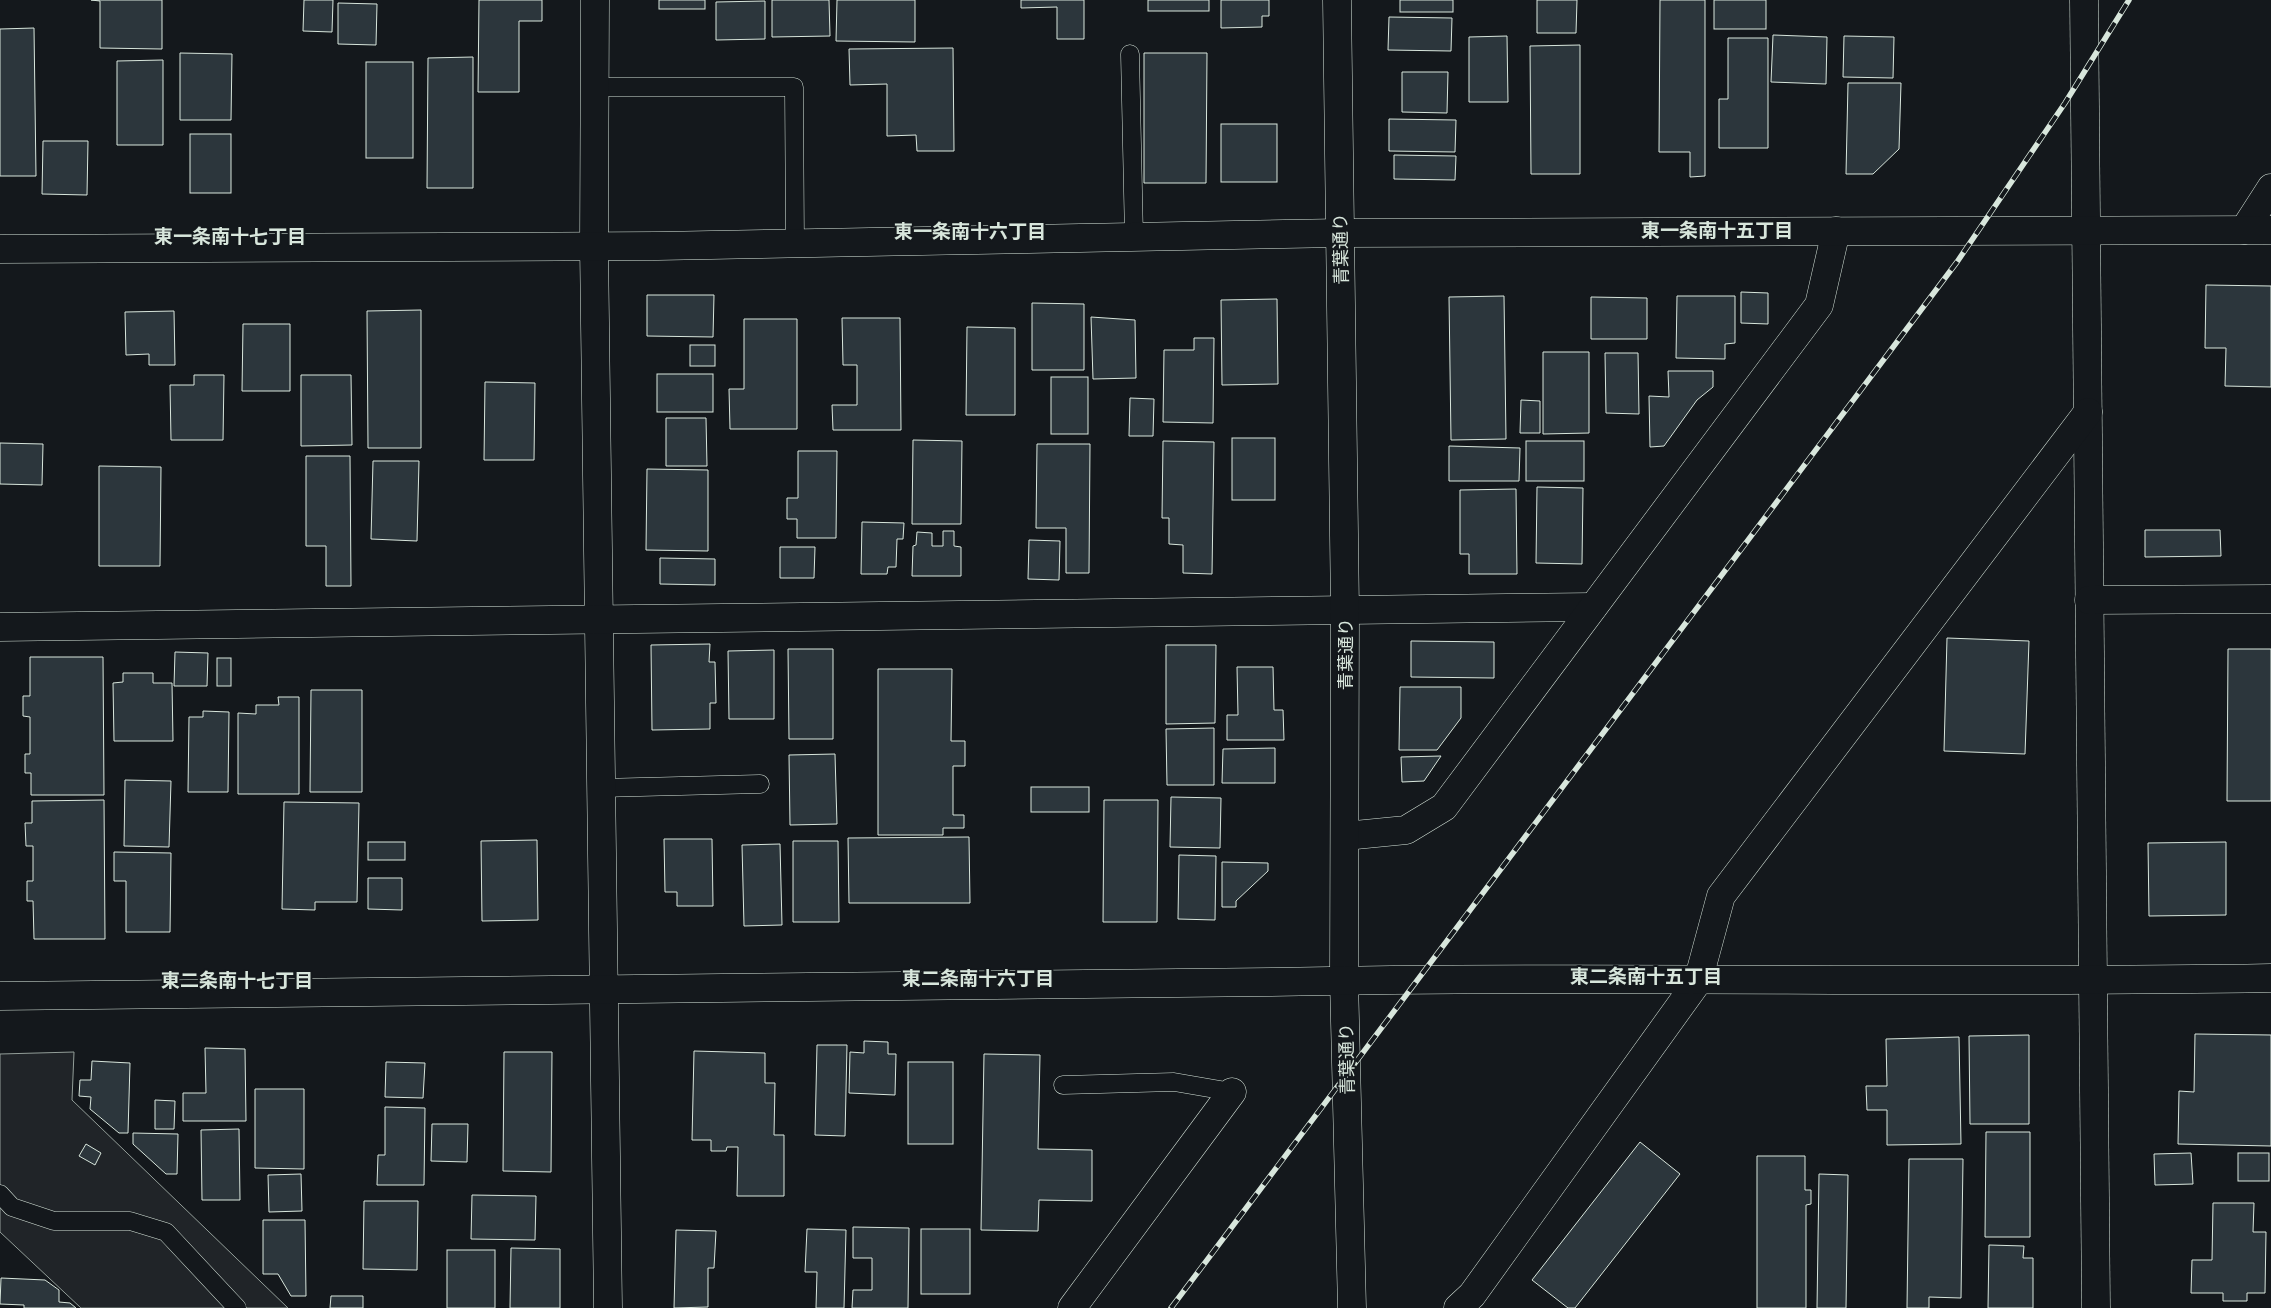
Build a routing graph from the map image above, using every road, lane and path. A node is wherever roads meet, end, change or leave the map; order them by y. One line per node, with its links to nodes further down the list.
1 (595, 0): 5 (street)
2 (1337, 0): 11 (street, 青葉通り)
3 (2084, 0): 7 (street)
4 (1130, 54): 12 (lane)
5 (595, 87): 13 (lane); 14 (street)
6 (2271, 188): 8 (street)
7 (2087, 230): 8 (street); 10 (street); 16 (street)
8 (2244, 230): 9 (street)
9 (2271, 230)
10 (1836, 231): 11 (street); 19 (street)
11 (1340, 233): 12 (street); 20 (street, 青葉通り)
12 (1134, 237): 13 (street)
13 (795, 244): 14 (street)
14 (594, 247): 15 (street); 21 (street)
15 (0, 249)
16 (2088, 412): 18 (street); 28 (street)
17 (2271, 599): 18 (street)
18 (2089, 600): 29 (street)
19 (1593, 607): 20 (street); 25 (street)
20 (1344, 611): 21 (street); 25 (street, 青葉通り)
21 (598, 619): 22 (street); 24 (street)
22 (0, 628)
23 (760, 784): 24 (lane)
24 (600, 788): 30 (street)
25 (1345, 836): 27 (street, 青葉通り)
26 (2271, 978): 29 (street)
27 (1344, 980): 28 (street); 30 (street); 38 (street, 青葉通り)
28 (1698, 980): 29 (street); 39 (street)
29 (2093, 981): 40 (street)
30 (602, 989): 31 (street); 36 (street)
31 (0, 996)
32 (1063, 1085): 33 (lane)
33 (1232, 1092): 37 (street)
34 (0, 1194): 35 (lane)
35 (236, 1308)
36 (608, 1308)
37 (1072, 1308)
38 (1352, 1308)
39 (1458, 1308)
40 (2096, 1308)

